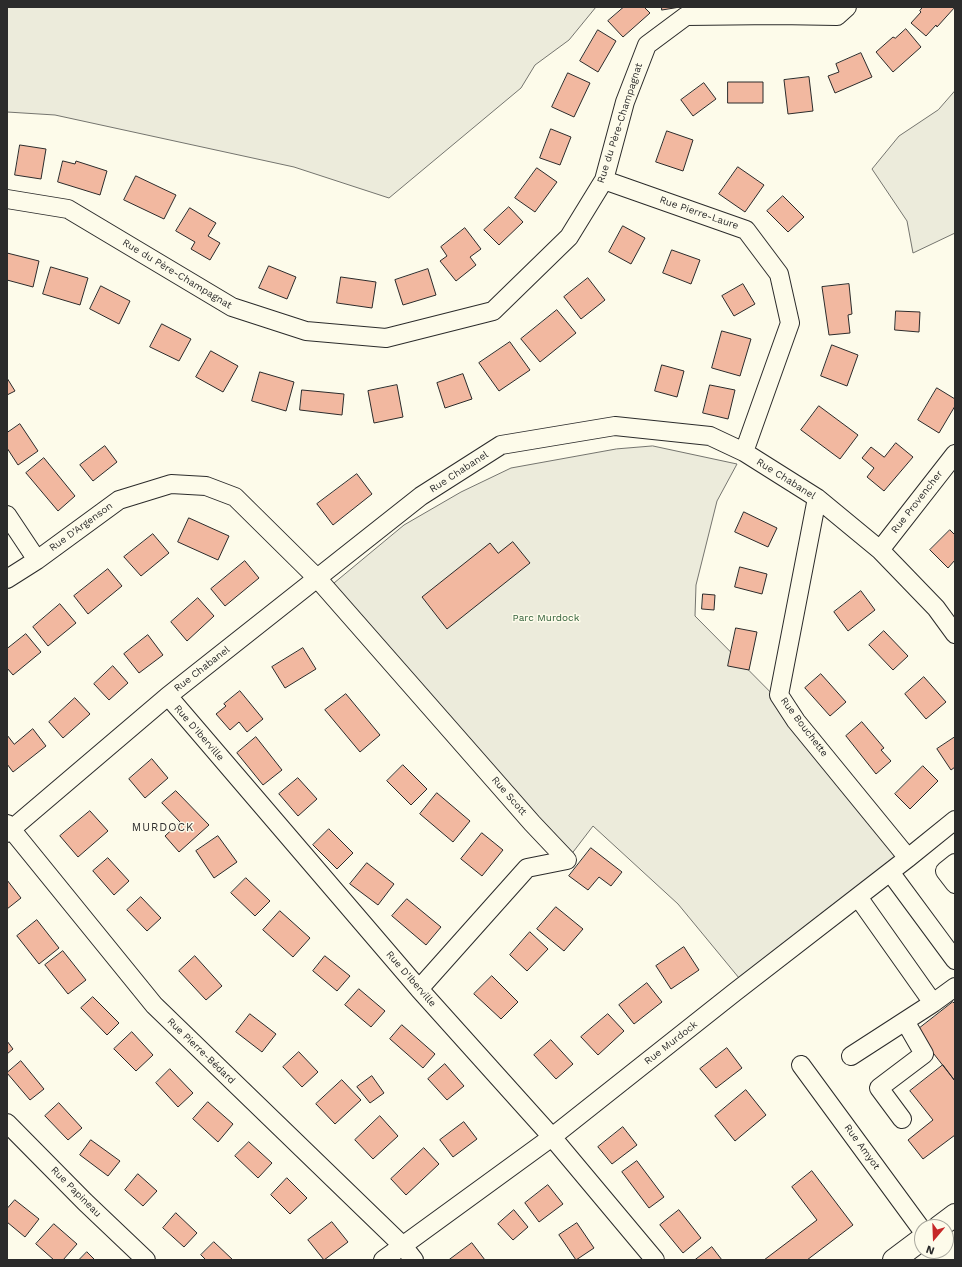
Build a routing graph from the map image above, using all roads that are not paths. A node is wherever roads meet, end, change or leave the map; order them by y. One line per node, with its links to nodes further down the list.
1 (847, 7): 2 (street, Rue du Père-Champagnat)
2 (604, 180): 3 (street, Rue du Père-Champagnat); 4 (street, Rue Pierre-Laure)
3 (7, 199)
4 (744, 452): 6 (street, Rue Chabanel); 10 (street, Rue Chabanel)
5 (955, 454): 8 (street, Rue Provencher)
6 (817, 498): 8 (street, Rue Chabanel); 16 (street, Rue Bouchette)
7 (7, 515): 9 (street)
8 (880, 550): 12 (street, Rue Chabanel)
9 (36, 560): 10 (street, Rue D'Argenson); 11 (street, Rue D'Argenson)
10 (317, 578): 13 (street, Rue Chabanel); 23 (street, Rue Scott)
11 (7, 579)
12 (955, 634)
13 (168, 696): 15 (street, Rue Chabanel); 23 (street, Rue D'Iberville)
14 (955, 821): 16 (street, Rue Murdock)
15 (8, 829): 33 (street, Rue Pierre-Bédard)
16 (908, 858): 18 (street, Rue Murdock)
17 (955, 863): 19 (street)
18 (890, 872): 20 (street, Rue Murdock); 21 (street)
19 (955, 884)
20 (858, 897): 24 (street); 30 (street, Rue Murdock)
21 (955, 960)
22 (955, 987): 24 (street)
23 (419, 989): 30 (street, Rue D'Iberville)
24 (933, 1003): 25 (street)
25 (905, 1020): 26 (street); 28 (street)
26 (851, 1056)
27 (802, 1065): 31 (street, Rue Amyot)
28 (902, 1119)
29 (7, 1123): 34 (street, Rue Papineau)
30 (552, 1137): 33 (street, Rue Murdock); 36 (street, Rue D'Iberville)
31 (914, 1219)
32 (914, 1245): 37 (main road)
33 (409, 1253): 35 (street, Rue Murdock)
34 (146, 1260)
35 (383, 1260)
36 (655, 1260)
37 (894, 1260)

